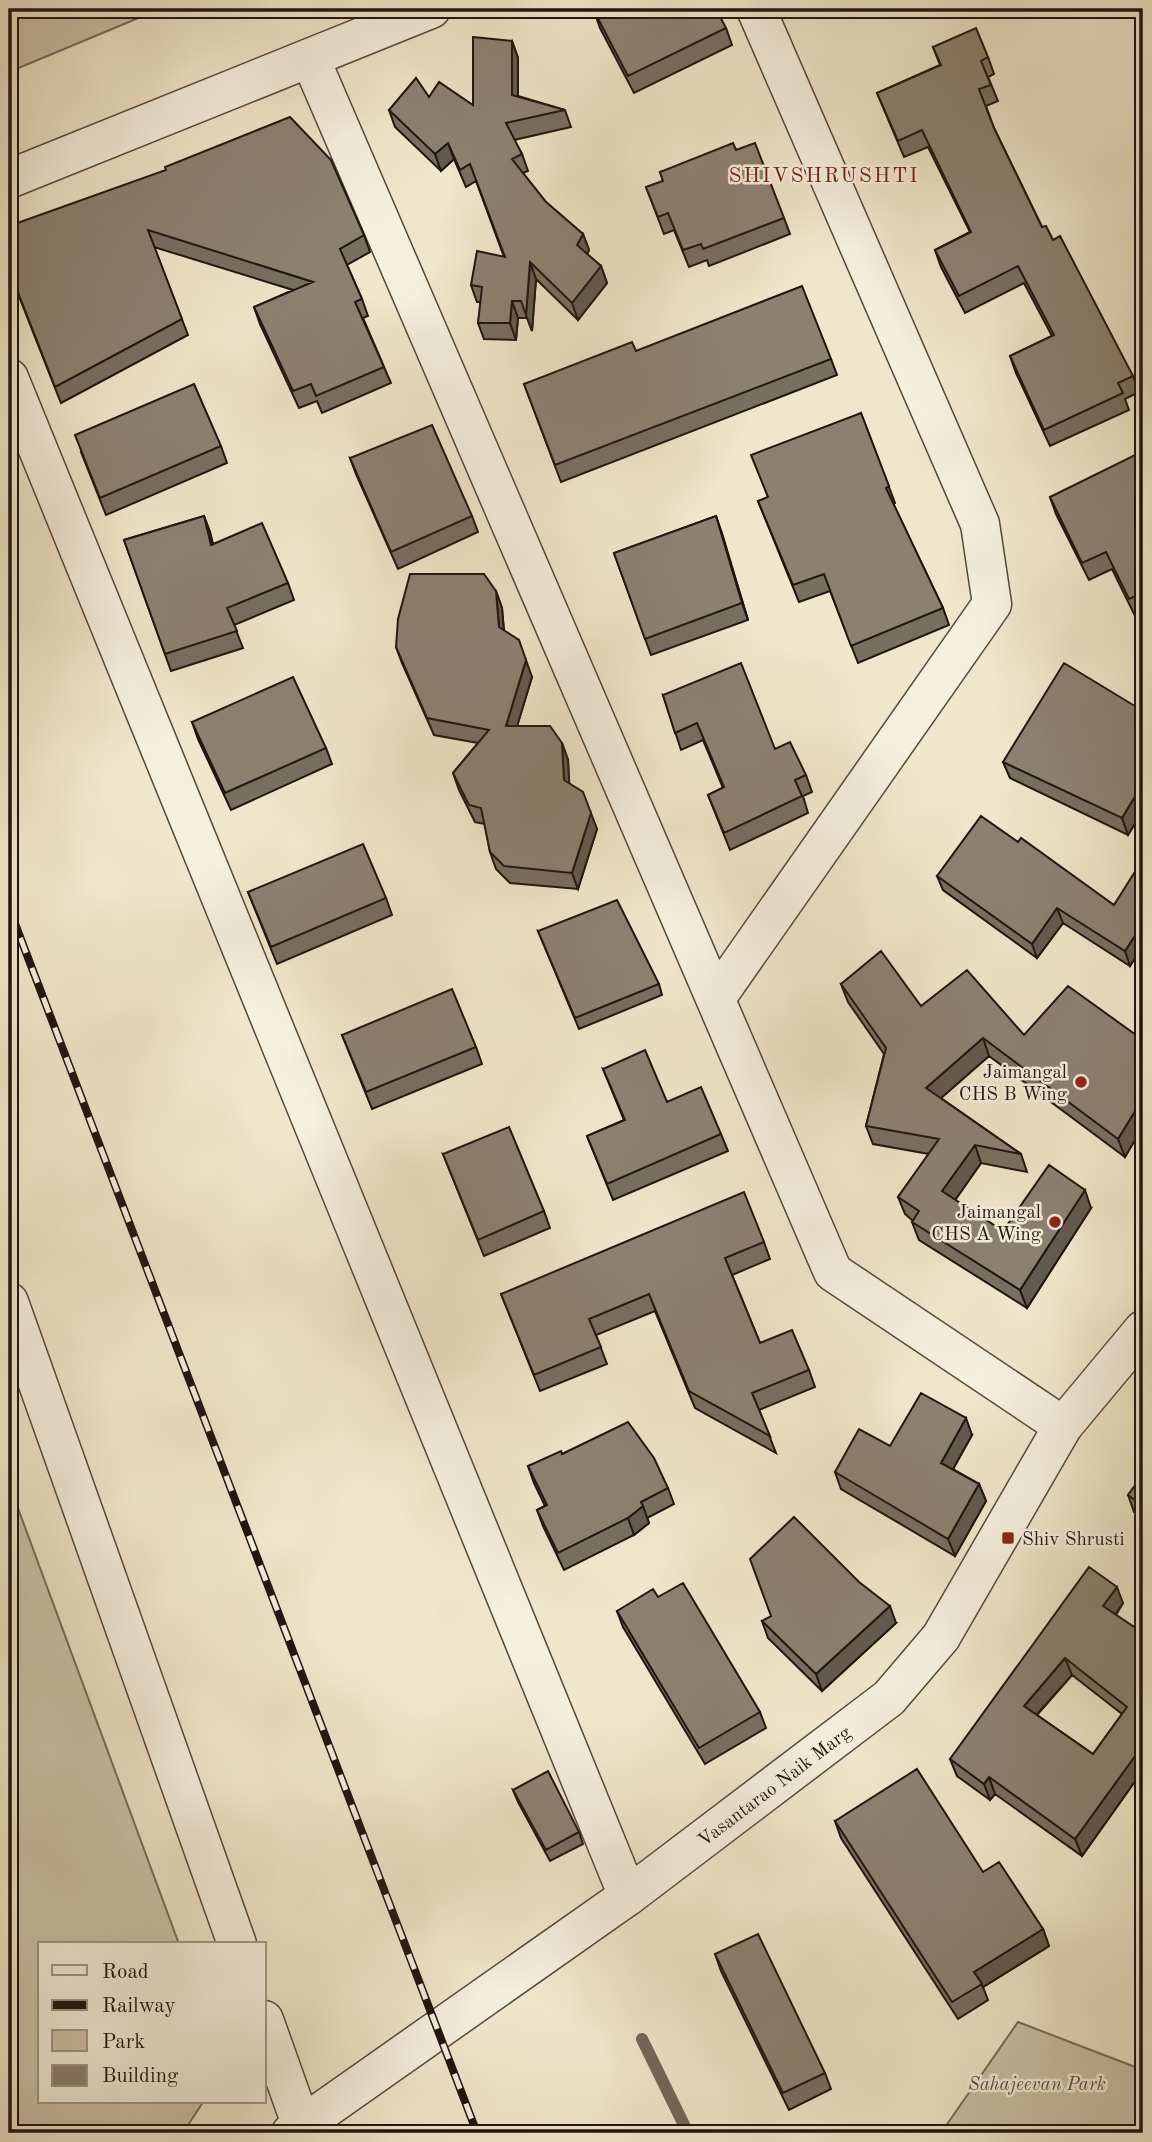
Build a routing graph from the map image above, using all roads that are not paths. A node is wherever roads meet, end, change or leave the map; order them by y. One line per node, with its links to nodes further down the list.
1 (431, 9): 3 (street)
2 (756, 9): 7 (street)
3 (373, 20): 4 (street)
4 (310, 58): 5 (street); 7 (street)
5 (9, 179)
6 (9, 378): 11 (street)
7 (716, 998): 10 (street)
8 (9, 1302): 12 (street)
9 (1143, 1330): 10 (street, Vasantarao Naik Marg)
10 (1063, 1426): 11 (street, Vasantarao Naik Marg)
11 (628, 1896): 14 (street, Vasantarao Naik Marg)
12 (236, 1942)
13 (266, 2027): 14 (street)
14 (296, 2129)

